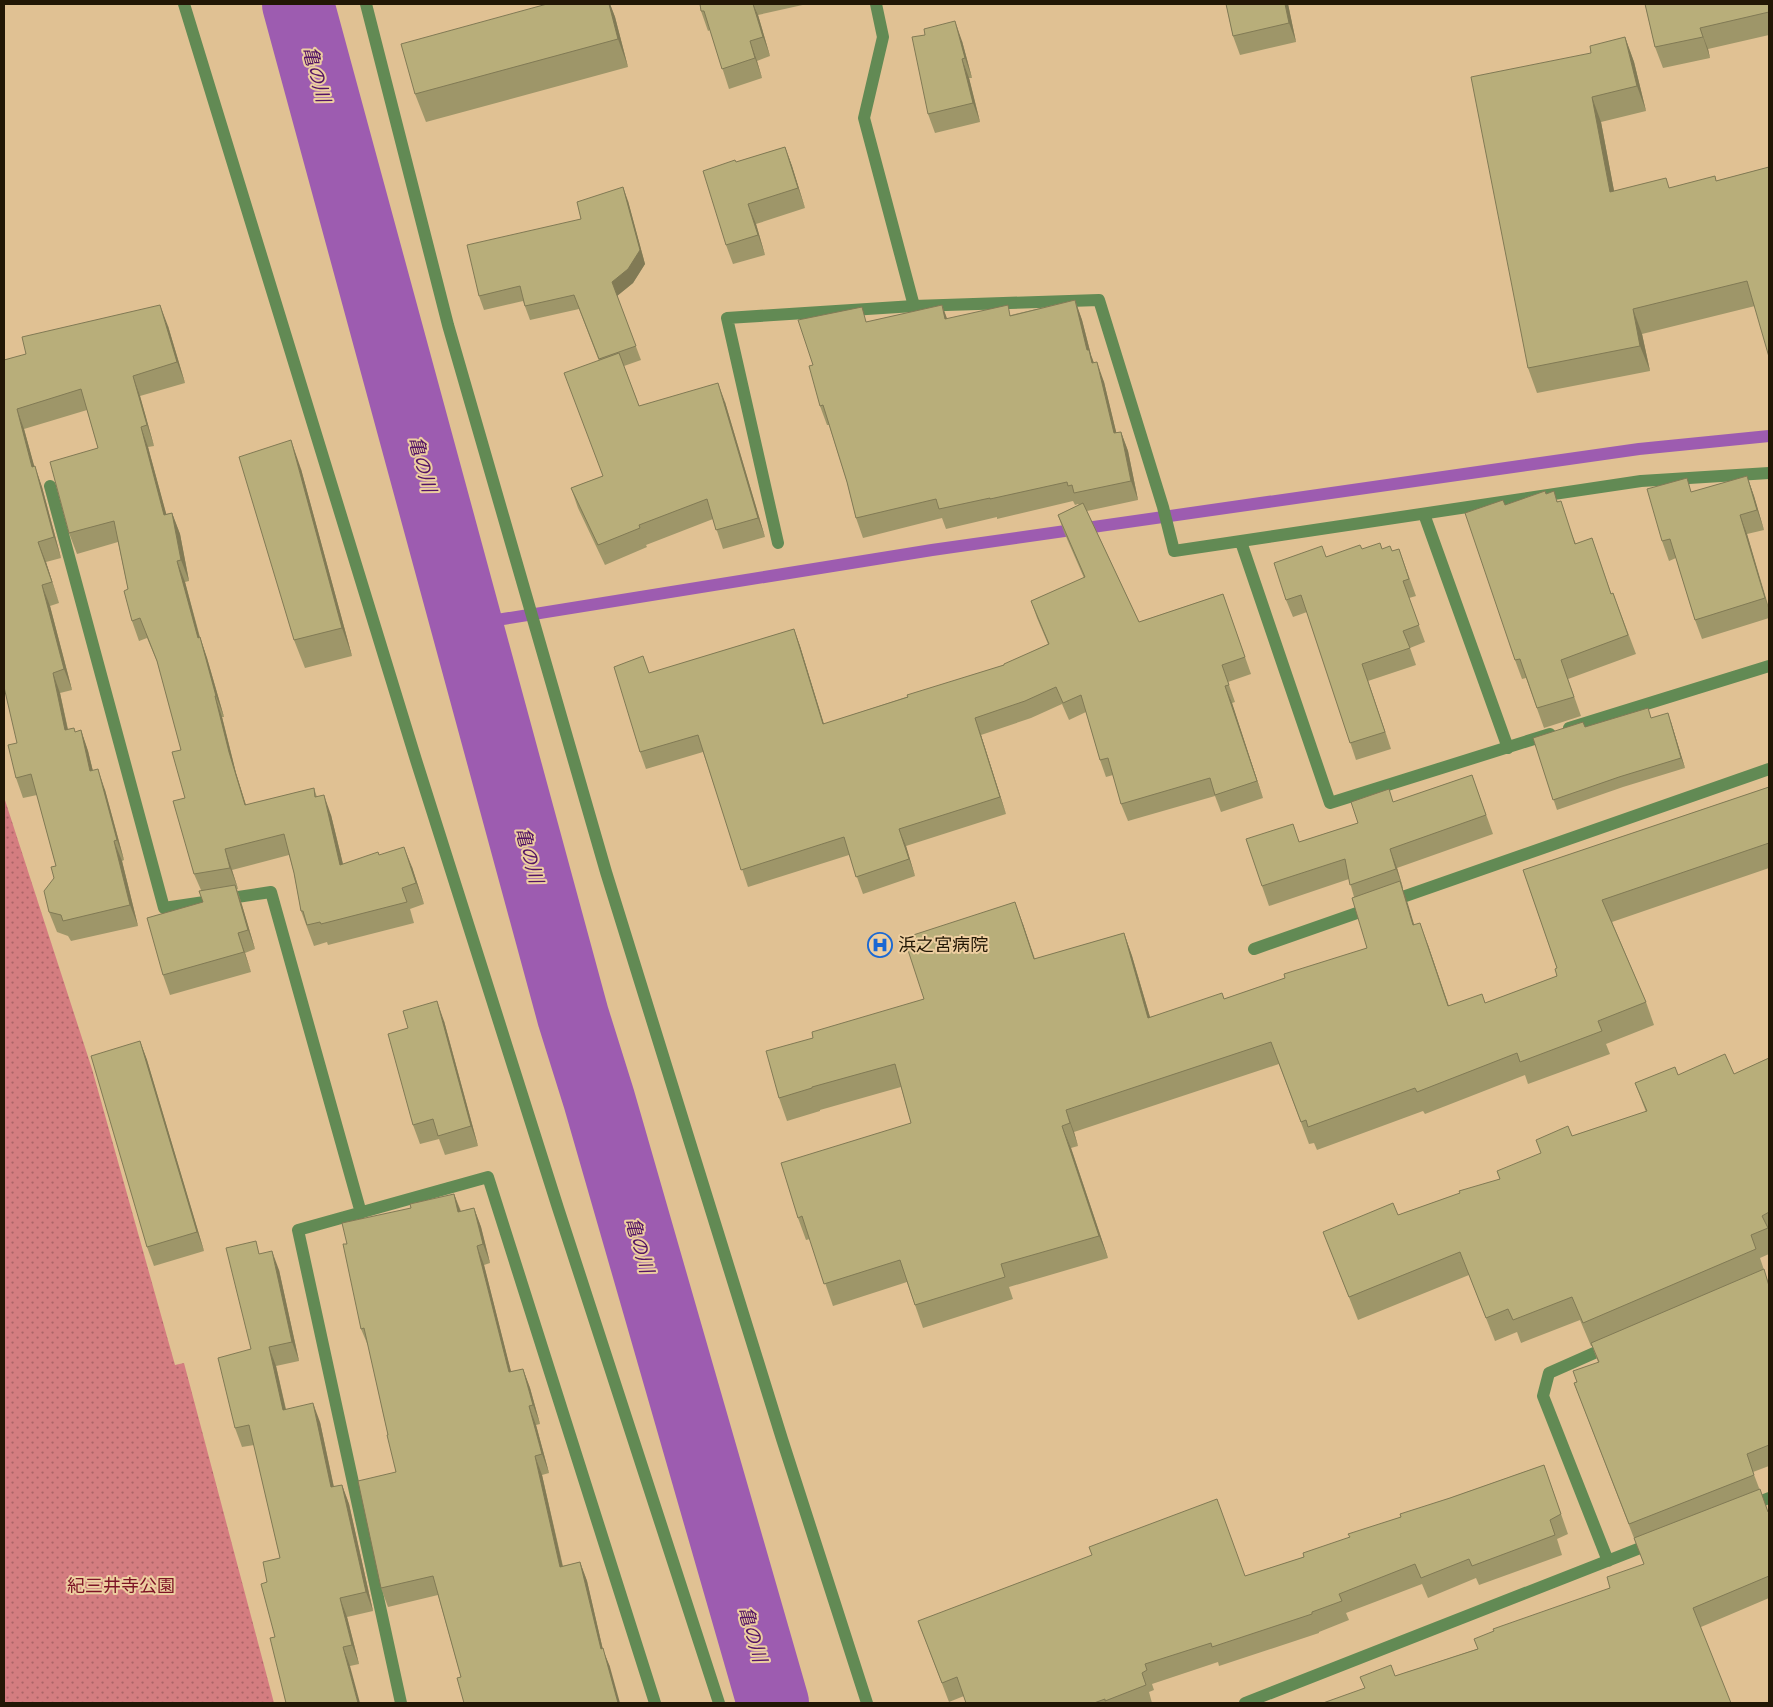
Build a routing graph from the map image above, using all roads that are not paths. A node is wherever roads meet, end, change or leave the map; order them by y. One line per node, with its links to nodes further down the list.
1 (184, 4): 22 (street)
2 (366, 4): 23 (street)
3 (876, 4): 4 (street)
4 (914, 306): 8 (street); 9 (street)
5 (1769, 473): 7 (street)
6 (50, 486): 14 (street)
7 (1424, 514): 8 (street); 11 (street)
8 (1241, 542): 11 (street)
9 (778, 543)
10 (1769, 666): 11 (street)
11 (1508, 748)
12 (1769, 769): 13 (street)
13 (1254, 949)
14 (361, 1213): 20 (street); 21 (street)
15 (1622, 1341): 19 (street)
16 (1769, 1498): 17 (street)
17 (1734, 1512)
18 (1662, 1540): 19 (street)
19 (1608, 1561): 24 (street)
20 (401, 1703)
21 (655, 1703)
22 (719, 1703)
23 (868, 1703)
24 (1246, 1703)

